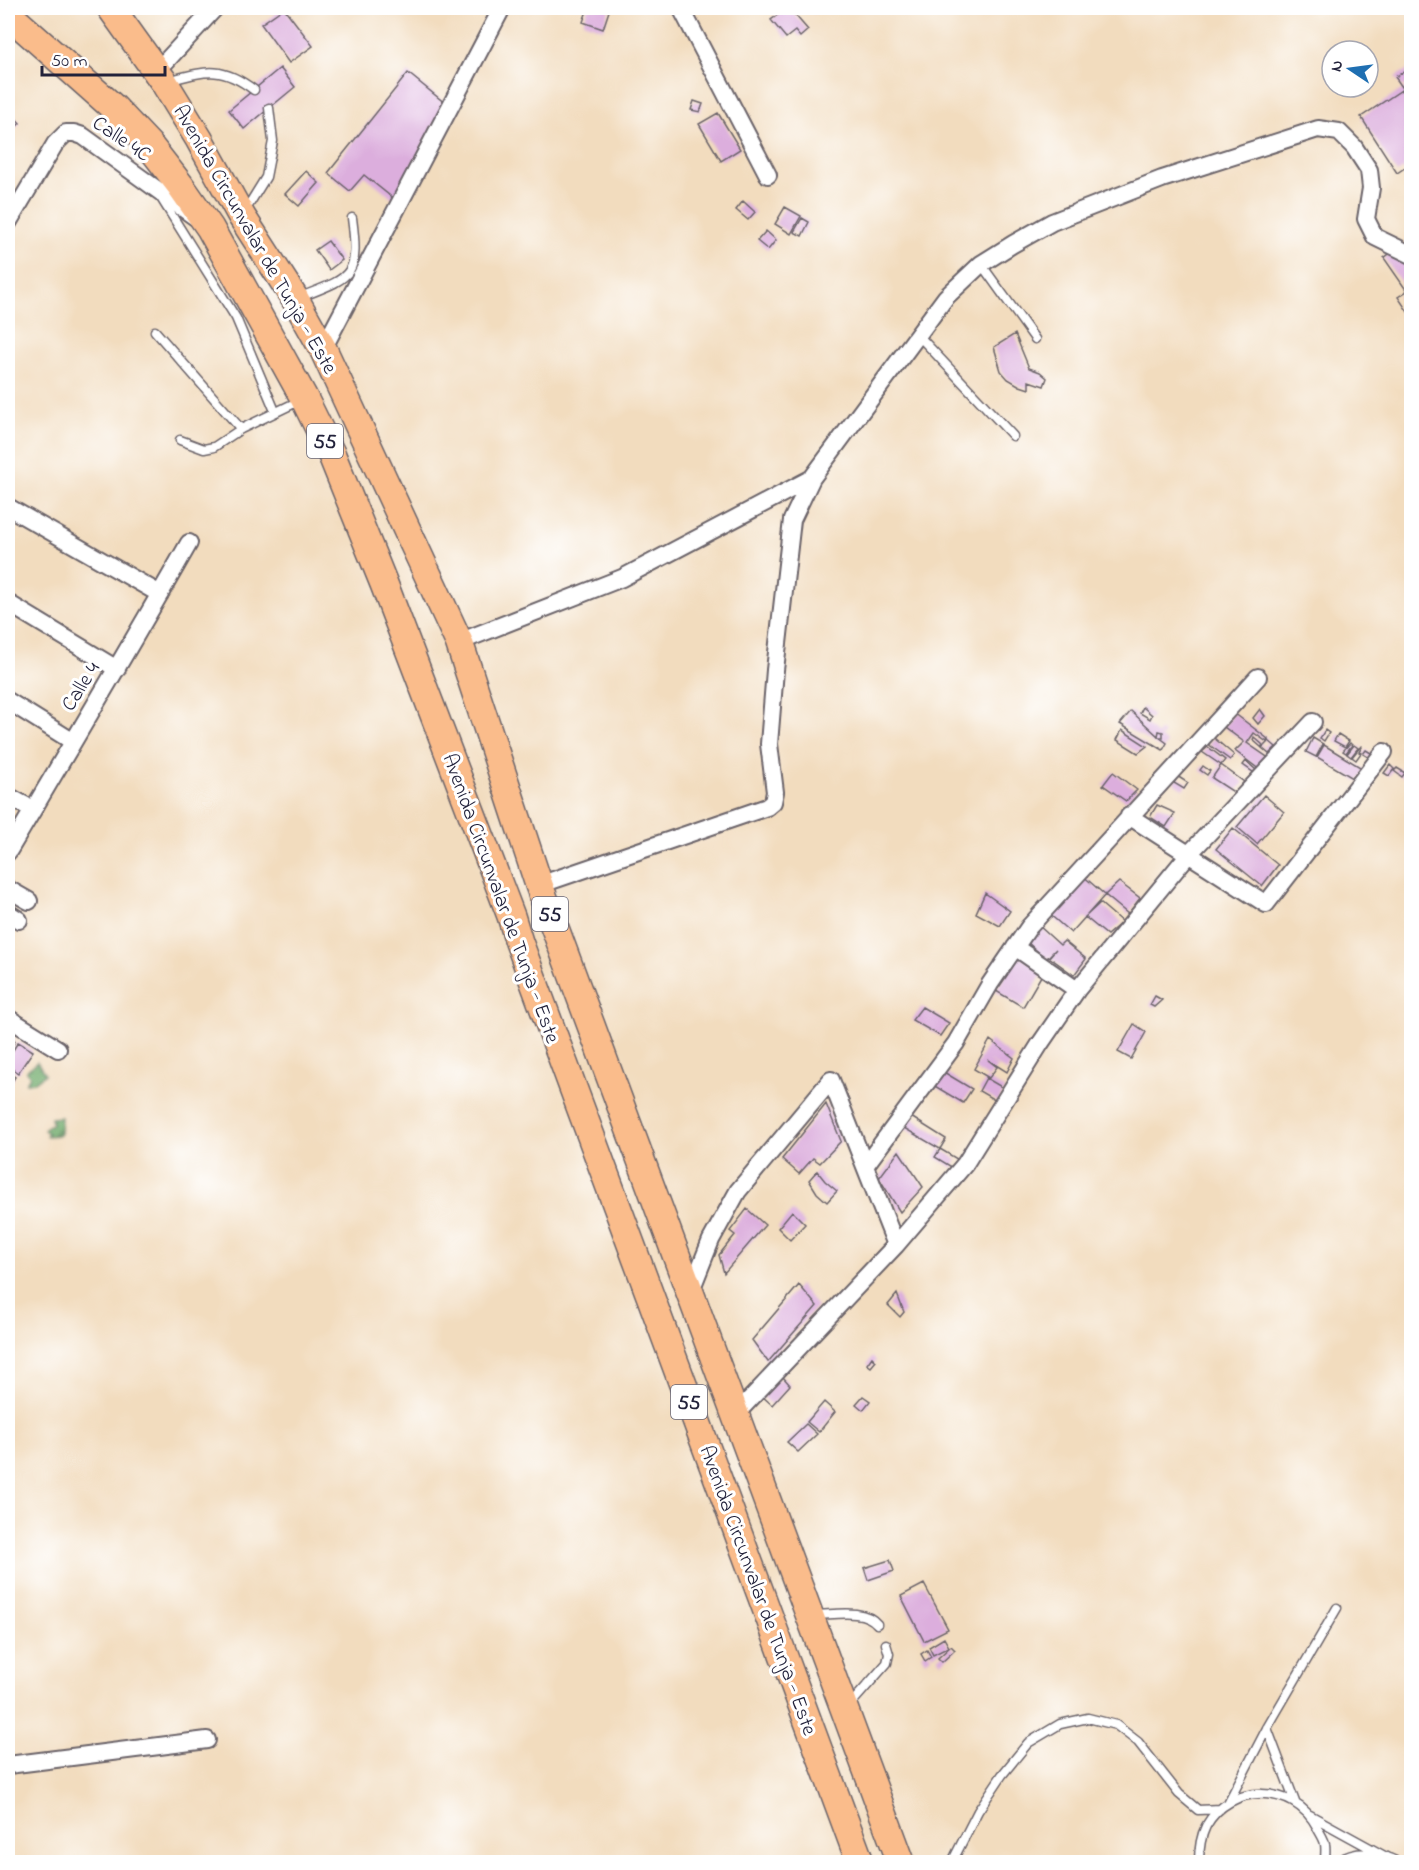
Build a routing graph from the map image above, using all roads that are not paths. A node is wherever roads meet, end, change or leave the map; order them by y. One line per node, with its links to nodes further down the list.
1 (111, 8): 6 (highway, Avenida Circunvalar de Tunja - Este / 55)
2 (215, 8): 6 (street)
3 (502, 8): 22 (street)
4 (681, 8): 9 (street)
5 (8, 14): 15 (highway, Avenida Circunvalar de Tunja - Este / 55)
6 (161, 76): 7 (lane); 12 (highway, Avenida Circunvalar de Tunja - Este / 55)
7 (254, 90)
8 (269, 108): 12 (lane)
9 (768, 175)
10 (155, 188): 11 (street, Calle 4C); 15 (street, Calle 4C); 24 (lane)
11 (12, 203): 14 (street, Calle 4C)
12 (242, 217): 18 (highway, Avenida Circunvalar de Tunja - Este / 55)
13 (352, 218): 18 (lane)
14 (8, 223)
15 (210, 228): 23 (highway, Avenida Circunvalar de Tunja - Este / 55)
16 (1412, 255): 17 (street)
17 (981, 264): 20 (street); 21 (lane)
18 (295, 299): 22 (highway, Avenida Circunvalar de Tunja - Este / 55)
19 (155, 331): 25 (lane)
20 (918, 335): 26 (lane); 28 (street)
21 (1035, 339)
22 (323, 349): 33 (highway, Avenida Circunvalar de Tunja - Este / 55)
23 (304, 398): 24 (lane); 69 (highway, Avenida Circunvalar de Tunja - Este / 55)
24 (275, 411): 25 (lane)
25 (241, 429): 27 (lane)
26 (1013, 436)
27 (180, 440)
28 (812, 478): 33 (street); 45 (street)
29 (8, 507): 31 (street)
30 (189, 543): 31 (street, Calle 4)
31 (159, 594): 34 (street, Calle 4)
32 (8, 603): 34 (street)
33 (459, 642): 45 (highway, Avenida Circunvalar de Tunja - Este / 55)
34 (117, 669): 38 (street, Calle 4)
35 (1258, 677): 42 (street)
36 (8, 701): 38 (street)
37 (1313, 722): 44 (street)
38 (72, 741): 41 (street, Calle 4)
39 (1384, 752): 44 (street)
40 (8, 796): 41 (street)
41 (32, 809): 43 (street, Calle 4)
42 (1129, 816): 44 (street); 48 (street)
43 (8, 852)
44 (1188, 855): 49 (street)
45 (539, 885): 54 (highway, Avenida Circunvalar de Tunja - Este / 55)
46 (8, 888): 47 (street)
47 (28, 901)
48 (1015, 947): 49 (street); 52 (street)
49 (1077, 990): 53 (street)
50 (8, 1018): 51 (street)
51 (58, 1049)
52 (865, 1166): 53 (street); 54 (street)
53 (896, 1245): 55 (street)
54 (690, 1293): 55 (highway, Avenida Circunvalar de Tunja - Este / 55)
55 (735, 1416): 57 (highway, Avenida Circunvalar de Tunja - Este / 55)
56 (1336, 1608): 61 (lane)
57 (810, 1616): 58 (lane); 60 (highway, Avenida Circunvalar de Tunja - Este / 55)
58 (877, 1624)
59 (886, 1644): 60 (lane)
60 (845, 1711): 70 (highway, Avenida Circunvalar de Tunja - Este / 55)
61 (1267, 1728): 64 (lane); 65 (lane)
62 (207, 1740): 63 (street)
63 (8, 1765)
64 (1295, 1802): 65 (lane); 67 (lane)
65 (1228, 1803): 66 (lane)
66 (1220, 1809): 71 (lane); 72 (lane)
67 (1310, 1815): 68 (lane); 73 (lane)
68 (1394, 1861): 74 (lane)
69 (860, 1863)
70 (901, 1863)
71 (952, 1863)
72 (1199, 1863)
73 (1325, 1863)
74 (1337, 1863)

